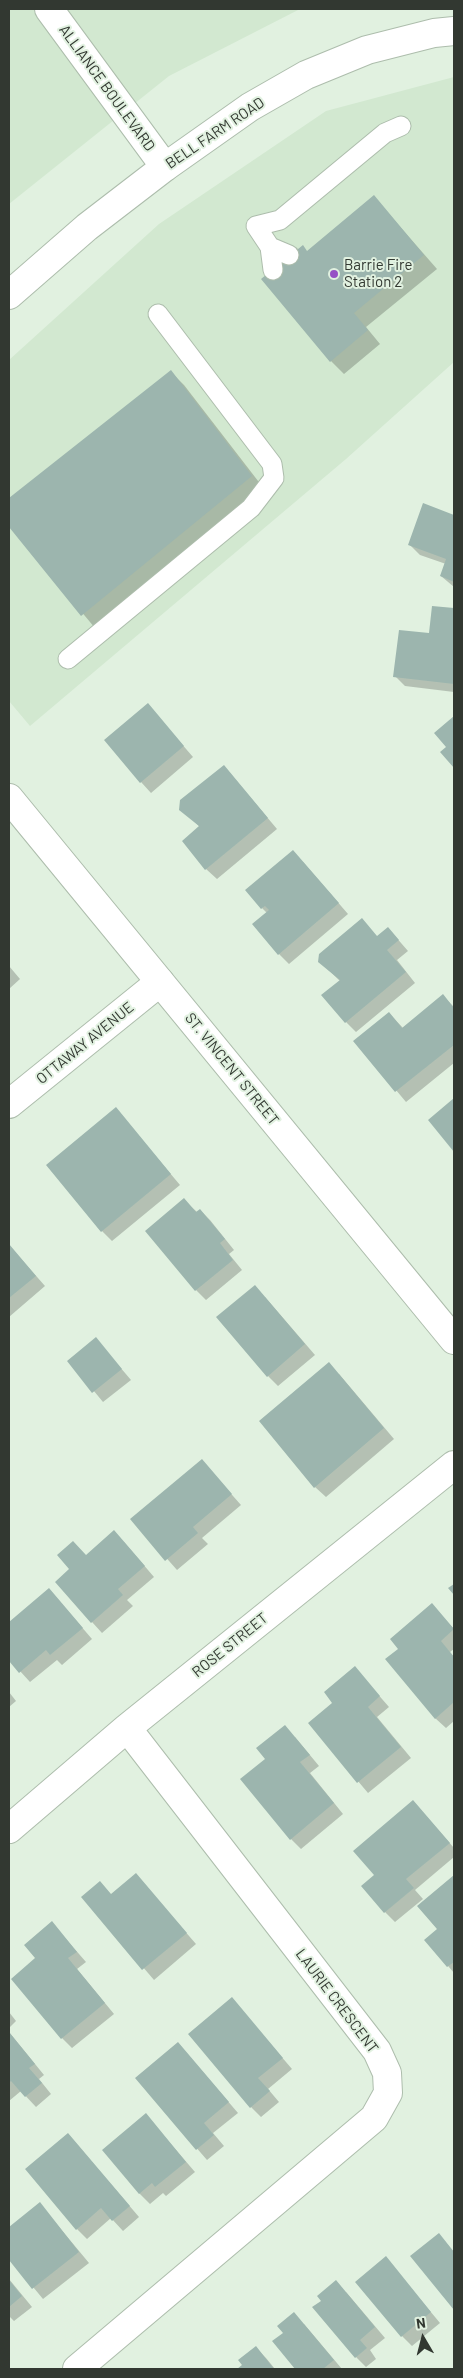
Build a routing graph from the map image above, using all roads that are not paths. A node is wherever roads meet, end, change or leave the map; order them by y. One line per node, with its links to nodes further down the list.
1 (49, 9): 4 (street, ALLIANCE BOULEVARD)
2 (454, 31): 4 (street, BELL FARM ROAD)
3 (401, 126): 5 (lane)
4 (165, 167): 8 (street, BELL FARM ROAD)
5 (270, 247): 6 (lane); 7 (lane)
6 (290, 256)
7 (273, 270)
8 (9, 295)
9 (158, 314): 10 (lane)
10 (68, 660)
11 (9, 798): 12 (street, ST. VINCENT STREET)
12 (160, 982): 13 (street, OTTAWAY AVENUE); 14 (street, ST. VINCENT STREET)
13 (9, 1104)
14 (454, 1340)
15 (454, 1466): 16 (street, ROSE STREET)
16 (127, 1728): 17 (street, ROSE STREET); 18 (street, LAURIE CRESCENT)
17 (9, 1829)
18 (77, 2369)

